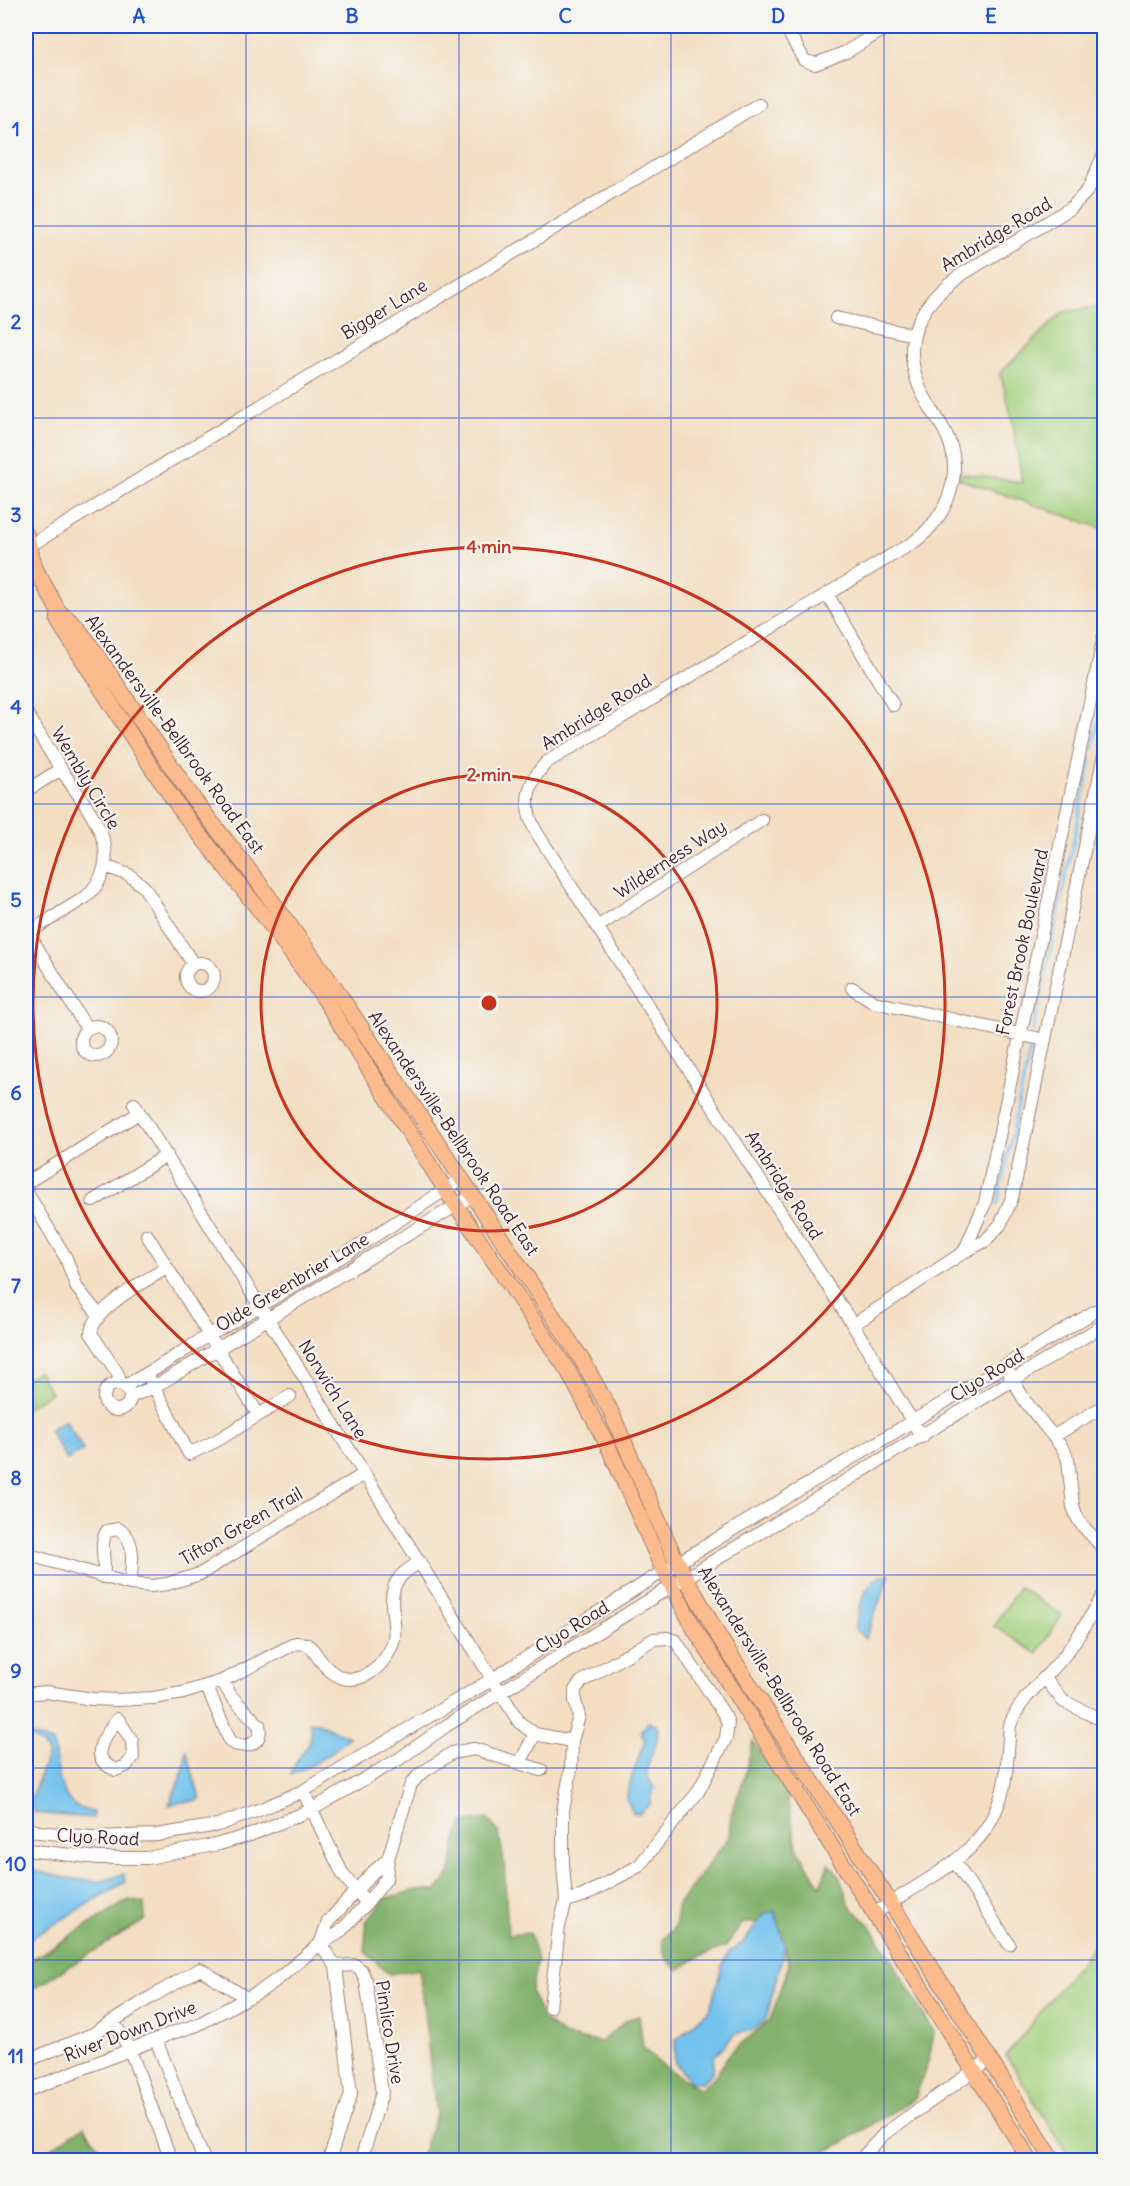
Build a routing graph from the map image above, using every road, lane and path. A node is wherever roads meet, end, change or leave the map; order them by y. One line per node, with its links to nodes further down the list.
1 (785, 26): 2 (street)
2 (890, 26)
3 (759, 104): 7 (street, Bigger Lane)
4 (1104, 154): 6 (street, Ambridge Road)
5 (836, 318): 6 (street)
6 (914, 334): 8 (street, Ambridge Road)
7 (26, 545): 21 (main road, Alexandersville-Bellbrook Road East)
8 (827, 594): 10 (street); 17 (street, Ambridge Road)
9 (1104, 636): 23 (street, Forest Brook Boulevard)
10 (893, 705)
11 (26, 712): 13 (street, Wembly Circle)
12 (1104, 755): 24 (street)
13 (61, 769): 14 (street); 16 (street, Wembly Circle)
14 (26, 791)
15 (762, 820): 17 (street, Wilderness Way)
16 (105, 866): 18 (street); 19 (street)
17 (597, 927): 40 (street, Ambridge Road)
18 (27, 933): 22 (street)
19 (193, 964)
20 (852, 988): 23 (street)
21 (329, 993): 26 (main road, Alexandersville-Bellbrook Road East); 28 (main road, Alexandersville-Bellbrook Road East)
22 (87, 1029)
23 (1021, 1034): 24 (street); 34 (street, Forest Brook Boulevard)
24 (1045, 1040): 34 (street)
25 (167, 1155): 27 (street, Norwich Lane); 31 (street); 37 (street, Norwich Lane)
26 (461, 1179): 28 (street, Olde Greenbrier Lane); 30 (main road, Alexandersville-Bellbrook Road East)
27 (26, 1183)
28 (445, 1189): 32 (main road, Alexandersville-Bellbrook Road East); 37 (street, Olde Greenbrier Lane)
29 (26, 1191): 38 (street)
30 (472, 1196): 32 (street, Olde Greenbrier Lane); 59 (main road, Alexandersville-Bellbrook Road East)
31 (93, 1201)
32 (457, 1205): 39 (street, Olde Greenbrier Lane); 59 (main road, Alexandersville-Bellbrook Road East)
33 (147, 1235): 35 (street)
34 (964, 1252): 40 (street)
35 (167, 1268): 38 (street); 42 (street)
36 (1104, 1306): 44 (street, Clyo Road)
37 (261, 1307): 39 (street, Norwich Lane); 42 (street, Olde Greenbrier Lane)
38 (99, 1316): 48 (street)
39 (268, 1319): 43 (street, Olde Greenbrier Lane); 55 (street, Norwich Lane)
40 (854, 1325): 52 (street, Ambridge Road)
41 (1104, 1325): 46 (street, Clyo Road)
42 (209, 1335): 43 (street); 45 (street, Olde Greenbrier Lane)
43 (217, 1348): 47 (street, Olde Greenbrier Lane); 51 (street)
44 (1006, 1366): 46 (street); 52 (street, Clyo Road)
45 (149, 1374): 47 (street); 48 (street, Olde Greenbrier Lane)
46 (1013, 1380): 53 (street); 54 (street, Clyo Road)
47 (154, 1387): 48 (street, Olde Greenbrier Lane); 51 (street)
48 (125, 1389)
49 (290, 1396): 51 (street)
50 (1104, 1406): 53 (street)
51 (258, 1414)
52 (913, 1422): 54 (street, Ambridge Road); 59 (street, Clyo Road)
53 (1054, 1436): 56 (street)
54 (922, 1437): 61 (street, Clyo Road)
55 (364, 1474): 58 (street, Norwich Lane); 62 (street, Tifton Green Trail)
56 (1104, 1549)
57 (26, 1554): 60 (street, Tifton Green Trail)
58 (420, 1563): 65 (street, Norwich Lane); 66 (street)
59 (671, 1567): 61 (main road, Alexandersville-Bellbrook Road East); 65 (street, Clyo Road)
60 (103, 1577): 62 (street, Tifton Green Trail); 62 (street)
61 (678, 1581): 69 (street, Clyo Road); 75 (main road, Alexandersville-Bellbrook Road East); 77 (main road, Alexandersville-Bellbrook Road East)
62 (130, 1584)
63 (1104, 1593): 64 (street)
64 (1044, 1678): 72 (street); 84 (street)
65 (491, 1680): 69 (street, Norwich Lane); 79 (street, Clyo Road)
66 (222, 1681): 67 (street); 67 (street)
67 (207, 1687): 70 (street)
68 (26, 1694): 70 (street)
69 (500, 1694): 73 (street, Norwich Lane); 80 (street, Clyo Road)
70 (117, 1700): 71 (street)
71 (118, 1719)
72 (1104, 1721)
73 (535, 1734): 74 (street); 76 (street)
74 (572, 1741): 86 (street); 86 (street)
75 (796, 1757): 77 (main road); 87 (main road, Alexandersville-Bellbrook Road East)
76 (520, 1763): 78 (street, River Down Drive); 83 (street, River Down Drive)
77 (781, 1767): 89 (main road, Alexandersville-Bellbrook Road East)
78 (542, 1770)
79 (303, 1791): 80 (street); 81 (street, Clyo Road)
80 (310, 1810): 82 (street, Clyo Road); 85 (street)
81 (26, 1828)
82 (26, 1850)
83 (388, 1859): 85 (street, River Down Drive); 88 (street, River Down Drive)
84 (955, 1862): 87 (street); 91 (street)
85 (357, 1891): 88 (street); 90 (street, River Down Drive)
86 (566, 1901): 94 (street)
87 (890, 1902): 89 (street); 98 (main road, Alexandersville-Bellbrook Road East)
88 (367, 1903): 90 (street, River Down Drive)
89 (874, 1914): 100 (main road, Alexandersville-Bellbrook Road East)
90 (320, 1944): 92 (street); 93 (street, River Down Drive)
91 (1009, 1944)
92 (336, 1965): 104 (street); 105 (street, Pimlico Drive)
93 (245, 1997): 95 (street, River Down Drive); 96 (street, River Down Drive)
94 (550, 2007)
95 (113, 2021): 97 (street); 99 (street, River Down Drive)
96 (156, 2040): 97 (street, River Down Drive); 103 (street)
97 (130, 2050): 101 (street, River Down Drive); 102 (street)
98 (988, 2060): 100 (street); 108 (main road, Alexandersville-Bellbrook Road East)
99 (26, 2061)
100 (972, 2070): 106 (street); 107 (main road, Alexandersville-Bellbrook Road East)
101 (26, 2091)
102 (171, 2160)
103 (204, 2160)
104 (329, 2160)
105 (361, 2160)
106 (860, 2160)
107 (1030, 2160)
108 (1053, 2160)

